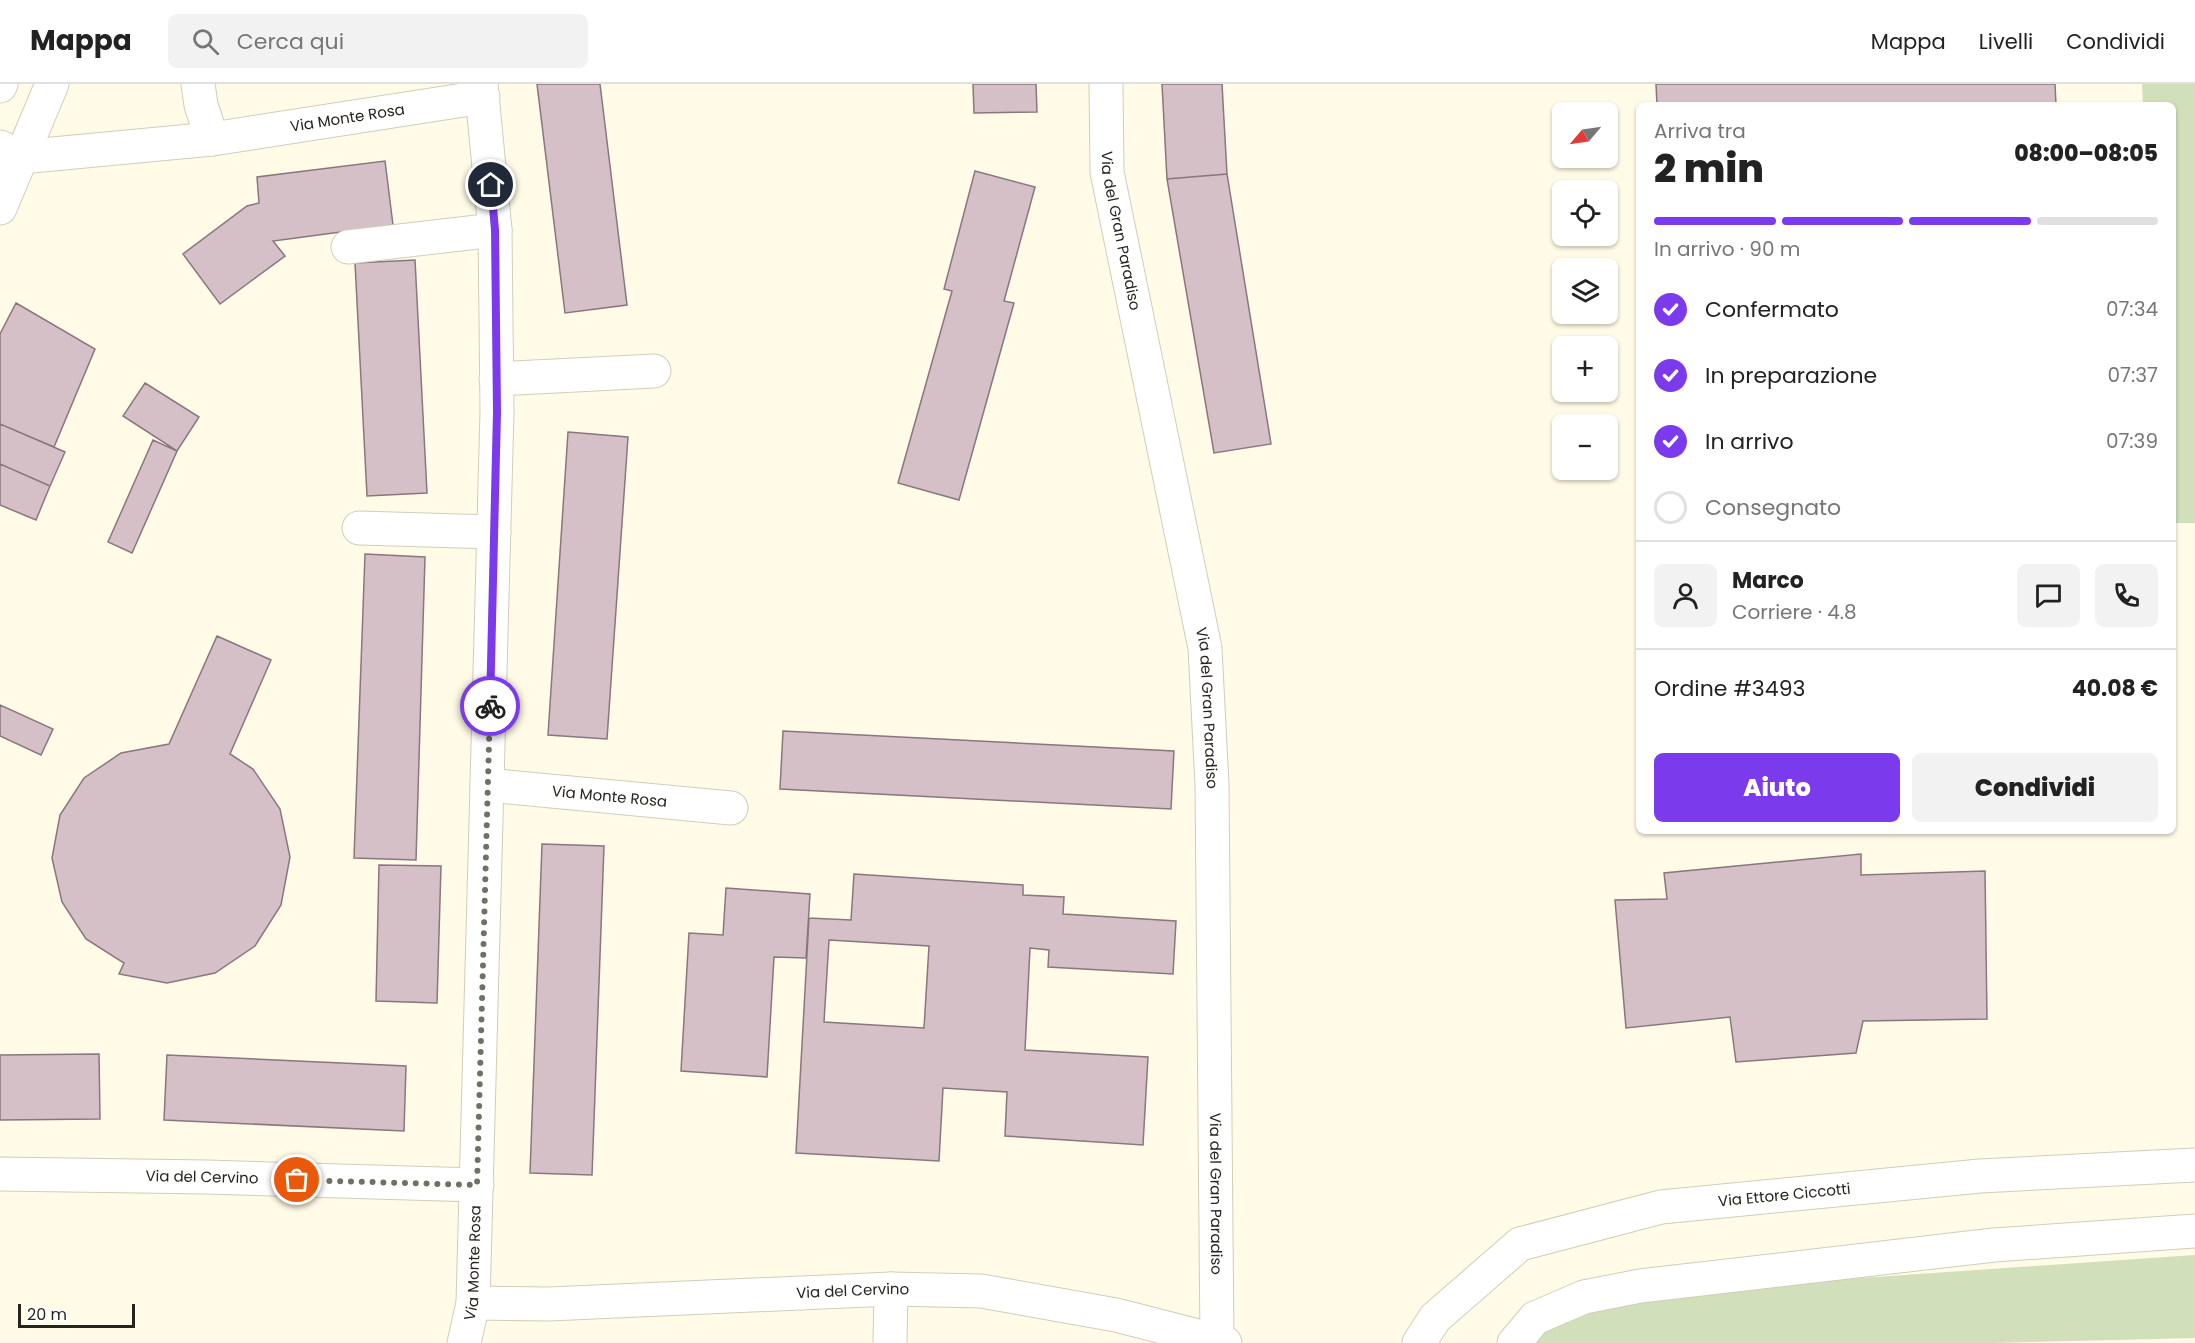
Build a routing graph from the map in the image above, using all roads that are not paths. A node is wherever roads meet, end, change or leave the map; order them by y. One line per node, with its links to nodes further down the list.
1 (52, 84): 6 (street)
2 (198, 84): 5 (street)
3 (1106, 84): 22 (street, Via del Gran Paradiso)
4 (482, 91): 5 (street, Via Monte Rosa); 8 (street, Via Monte Rosa)
5 (212, 139): 6 (street, Via Monte Rosa)
6 (11, 152): 7 (street)
7 (0, 208)
8 (495, 230): 9 (street); 11 (street, Via Monte Rosa)
9 (348, 247)
10 (654, 370): 11 (street)
11 (496, 379): 13 (street, Via Monte Rosa)
12 (359, 528): 13 (street)
13 (494, 532): 14 (street, Via Monte Rosa)
14 (488, 785): 15 (street, Via Monte Rosa); 18 (street, Via Monte Rosa)
15 (731, 808)
16 (2195, 1165): 25 (street, Via Ettore Ciccotti)
17 (0, 1174): 18 (street, Via del Cervino)
18 (477, 1185): 21 (street, Via Monte Rosa)
19 (2195, 1231): 26 (street)
20 (891, 1289): 21 (street, Via del Cervino); 22 (street, Via del Cervino); 24 (street)
21 (473, 1303): 23 (street, Via Monte Rosa)
22 (1220, 1342)
23 (464, 1343)
24 (890, 1343)
25 (1419, 1343)
26 (1514, 1343)

